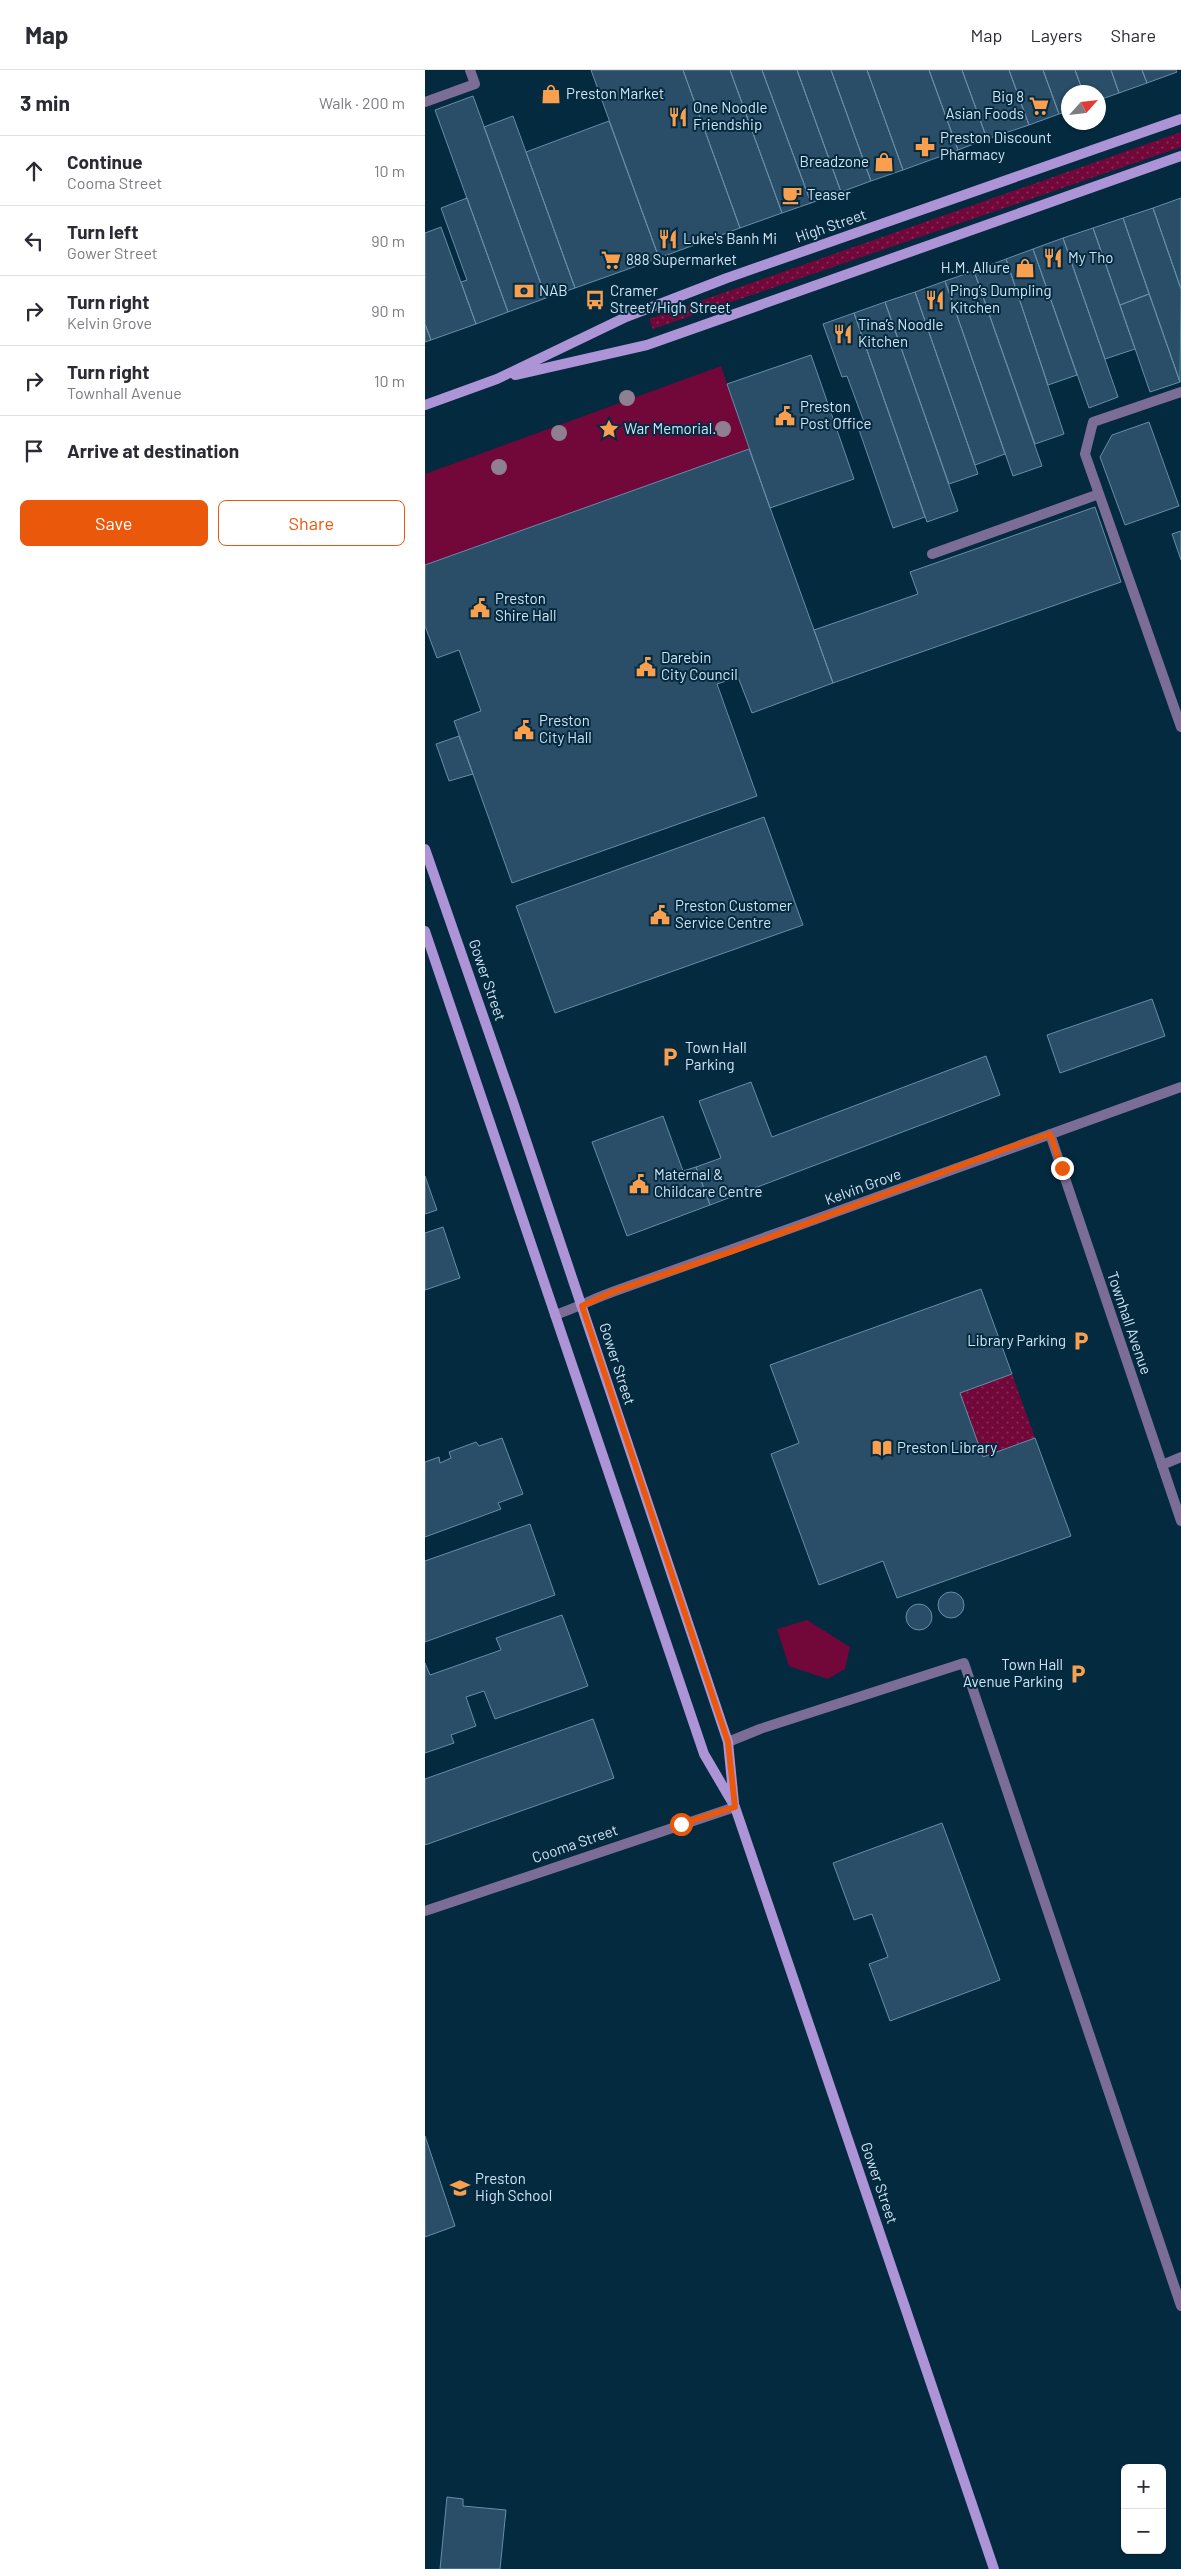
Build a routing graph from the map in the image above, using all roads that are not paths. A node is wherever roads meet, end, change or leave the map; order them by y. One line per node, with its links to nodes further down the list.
1 (470, 70): 2 (street)
2 (425, 102)
3 (1181, 119): 5 (street, High Street)
4 (1181, 156): 5 (street, High Street)
5 (497, 379): 7 (street, High Street)
6 (1181, 392): 8 (street)
7 (425, 405)
8 (1099, 494): 9 (street); 10 (street)
9 (932, 554)
10 (1181, 727)
11 (425, 849): 15 (street, Gower Street)
12 (425, 931): 16 (street, Gower Street)
13 (1181, 1087): 14 (street, Kelvin Grove)
14 (1050, 1134): 15 (street, Kelvin Grove); 18 (street, Townhall Avenue)
15 (582, 1306): 16 (street, Kelvin Grove); 20 (street, Gower Street)
16 (555, 1316): 21 (street, Gower Street)
17 (1181, 1457): 18 (street)
18 (1162, 1466): 19 (street, Townhall Avenue)
19 (1181, 1521)
20 (728, 1742): 21 (street, Gower Street); 23 (street)
21 (735, 1807): 22 (street, Cooma Street); 24 (street, Gower Street)
22 (425, 1911)
23 (1181, 2306)
24 (994, 2569)

